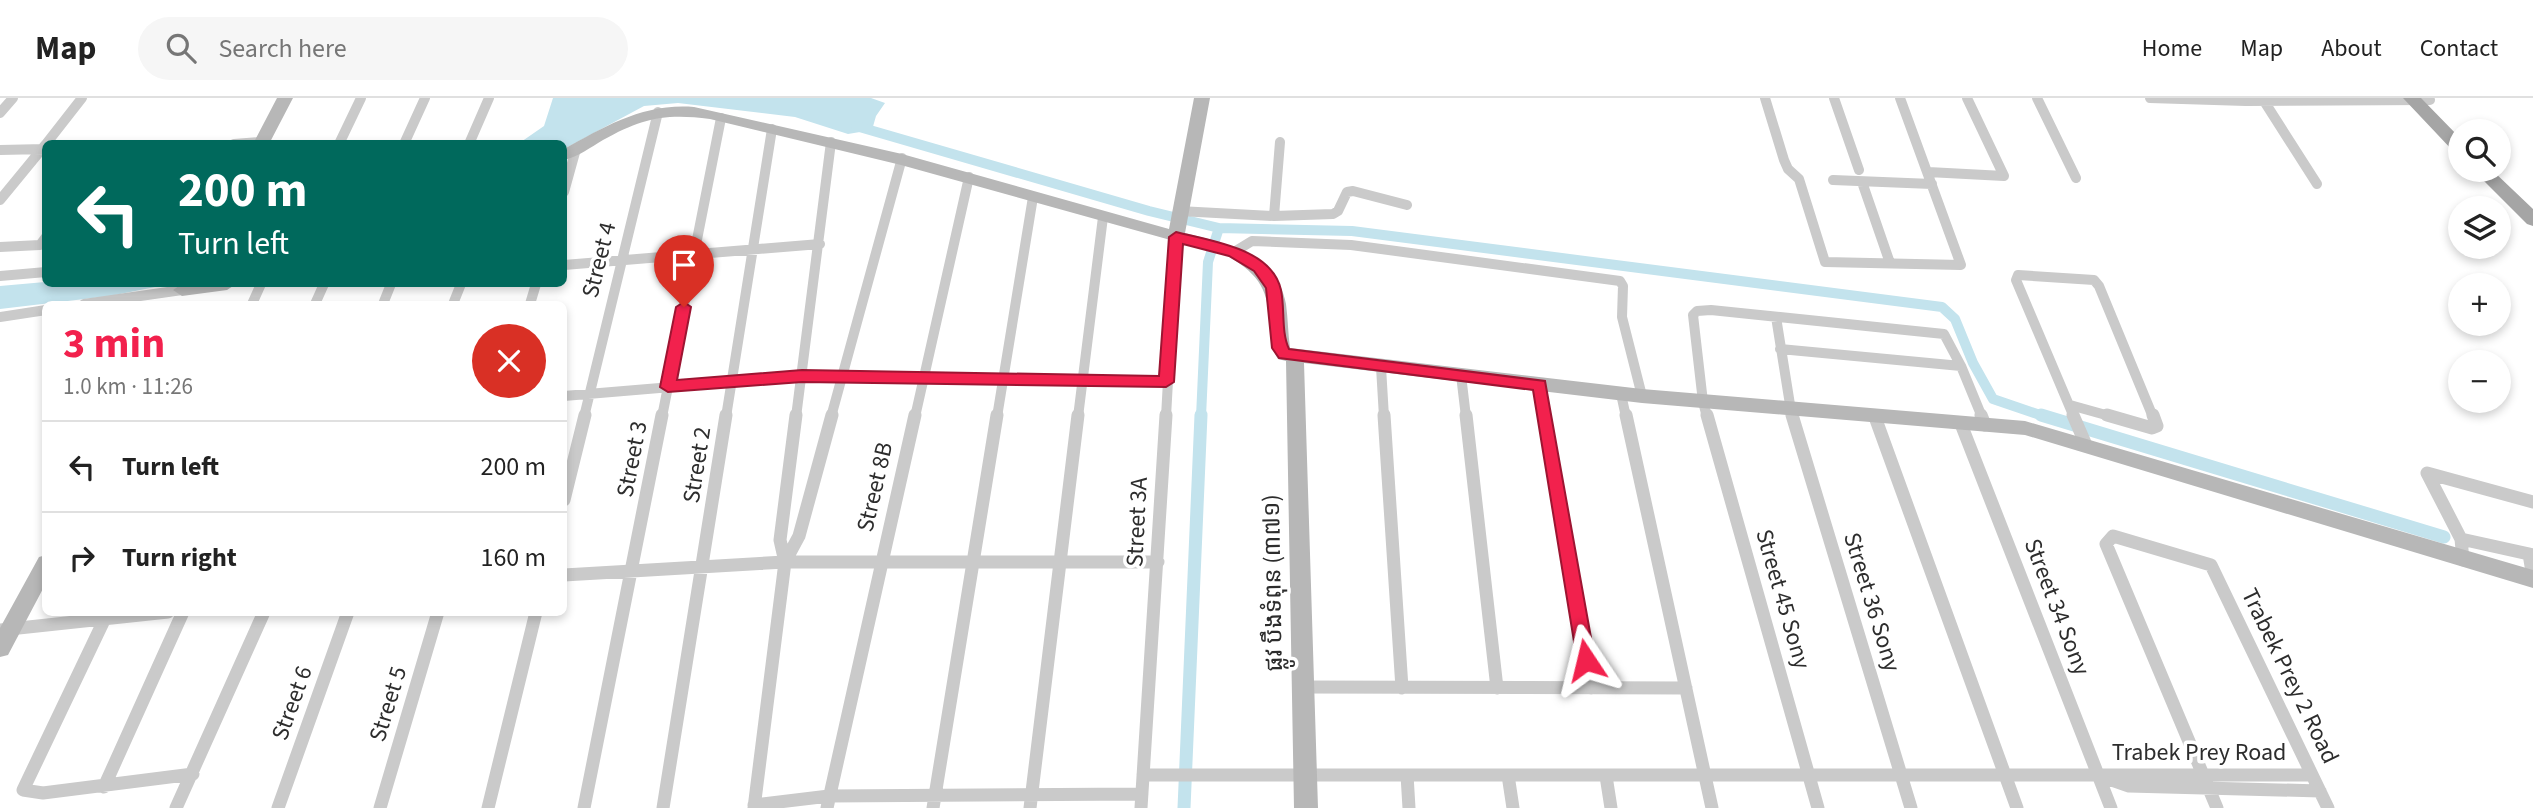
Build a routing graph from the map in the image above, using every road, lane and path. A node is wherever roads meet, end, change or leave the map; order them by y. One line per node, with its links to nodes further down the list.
1 (13, 98): 16 (street)
2 (82, 98): 22 (street)
3 (285, 98): 23 (street)
4 (361, 98): 24 (street)
5 (425, 98): 25 (street)
6 (489, 98): 26 (street)
7 (1202, 98): 51 (street)
8 (1765, 98): 59 (street)
9 (1834, 98): 36 (street)
10 (1900, 98): 35 (street)
11 (1967, 98): 35 (street)
12 (2037, 98): 38 (street)
13 (2150, 98): 15 (street)
14 (2421, 99): 15 (street); 19 (main road); 21 (main road)
15 (2264, 101): 43 (street)
16 (0, 113)
17 (658, 113): 18 (street); 32 (street); 58 (street, Street 4)
18 (721, 118): 20 (street); 57 (street, Street 3)
19 (2448, 121)
20 (772, 129): 27 (street); 56 (street, Street 2)
21 (2448, 133)
22 (49, 140)
23 (263, 140)
24 (341, 140)
25 (406, 140)
26 (471, 140)
27 (831, 142): 33 (street); 53 (street)
28 (1280, 142): 48 (street)
29 (42, 146): 31 (street)
30 (42, 148): 45 (street)
31 (0, 150)
32 (570, 152): 34 (street)
33 (902, 158): 37 (street); 75 (street)
34 (567, 172)
35 (1928, 172): 42 (street)
36 (1860, 176): 39 (street); 42 (street); 59 (street)
37 (969, 177): 44 (street); 76 (street, Street 8B)
38 (2076, 178)
39 (1833, 180)
40 (2511, 181): 46 (main road)
41 (2495, 182): 50 (main road)
42 (1932, 184): 59 (street)
43 (2317, 184)
44 (1033, 197): 49 (street); 78 (street)
45 (0, 200)
46 (2533, 202)
47 (1407, 205): 48 (street)
48 (1274, 216): 51 (street)
49 (1103, 217): 51 (street); 79 (street)
50 (2533, 220)
51 (1178, 221): 55 (street); 80 (street, Street 3A)
52 (42, 242): 54 (street)
53 (820, 244): 56 (street); 74 (street)
54 (0, 247)
55 (1219, 248): 70 (street); 86 (street)
56 (753, 250): 57 (street); 77 (street, Street 2)
57 (694, 254): 58 (street); 82 (street, Street 3)
58 (622, 260): 60 (street); 83 (street, Street 4)
59 (1891, 263)
60 (567, 265)
61 (42, 272): 62 (street)
62 (0, 276)
63 (212, 287): 64 (street)
64 (180, 293): 65 (street)
65 (110, 301)
66 (42, 311): 67 (street)
67 (0, 317)
68 (1776, 317): 69 (street, Street 36 Sony); 71 (street); 87 (street, Street 45 Sony)
69 (1780, 349): 71 (street); 89 (street, Street 36 Sony)
70 (1295, 356): 72 (street); 116 (street, ផ្លូវ បឹងទំពុន (៣៧១))
71 (1961, 366): 92 (street)
72 (1381, 367): 73 (street); 117 (street)
73 (1461, 375): 81 (street); 118 (street)
74 (802, 376): 75 (street); 77 (street); 99 (street)
75 (840, 377): 76 (street); 99 (street)
76 (924, 379): 78 (street); 98 (street, Street 8B)
77 (732, 381): 82 (street); 103 (street, Street 2)
78 (1005, 381): 79 (street); 101 (street)
79 (1083, 381): 80 (street); 102 (street)
80 (1166, 382): 100 (street, Street 3A)
81 (1540, 385): 84 (street); 119 (street)
82 (668, 387): 83 (street); 105 (street, Street 3)
83 (589, 394): 85 (street); 94 (street, Street 4)
84 (1622, 394): 86 (street); 120 (street)
85 (567, 396)
86 (1642, 396): 87 (street)
87 (1703, 402): 89 (street); 131 (street, Street 45 Sony)
88 (2071, 408): 88 (street); 93 (street)
89 (1790, 410): 90 (street); 132 (street, Street 36 Sony)
90 (1875, 417): 91 (street); 133 (street)
91 (1961, 424): 92 (street); 134 (street, Street 34 Sony)
92 (1985, 425): 93 (street)
93 (2085, 442): 96 (street)
94 (567, 487)
95 (2533, 502): 96 (street)
96 (2462, 550): 97 (street); 107 (street)
97 (2531, 555): 107 (street)
98 (881, 561): 99 (street); 101 (street); 141 (street, Street 8B)
99 (785, 562): 103 (street); 142 (street)
100 (1158, 562): 102 (street); 122 (street, Street 3A)
101 (971, 563): 102 (street); 138 (street)
102 (1060, 563): 139 (street)
103 (702, 565): 105 (street); 148 (street, Street 2)
104 (42, 569): 114 (street)
105 (631, 570): 106 (street); 147 (street, Street 3)
106 (567, 575)
107 (2533, 579)
108 (107, 616): 114 (street); 136 (street)
109 (181, 616): 136 (street)
110 (262, 616): 121 (street)
111 (347, 616): 144 (street, Street 6)
112 (437, 616): 145 (street, Street 5)
113 (535, 616): 146 (street)
114 (5, 629): 115 (street)
115 (0, 648)
116 (1301, 687): 117 (street); 125 (street, ផ្លូវ បឹងទំពុន (៣៧១))
117 (1402, 688): 118 (street)
118 (1497, 688): 119 (street)
119 (1591, 688): 120 (street)
120 (1686, 688): 130 (street)
121 (193, 774): 136 (street); 143 (street)
122 (1143, 775): 123 (street); 140 (street, Street 3A)
123 (1160, 775): 124 (street)
124 (1205, 775): 125 (street, Trabek Prey Road)
125 (1305, 775): 126 (street, Trabek Prey Road); 149 (street, ផ្លូវ បឹងទំពុន (៣៧១))
126 (1407, 775): 127 (street, Trabek Prey Road); 150 (street)
127 (1508, 775): 129 (street, Trabek Prey Road); 151 (street)
128 (2312, 775): 135 (street, Trabek Prey Road); 135 (street, Trabek Prey 2 Road); 137 (street, Trabek Prey 2 Road)
129 (1606, 776): 130 (street, Trabek Prey Road); 152 (street)
130 (1705, 776): 131 (street, Trabek Prey Road); 153 (street)
131 (1810, 776): 132 (street, Trabek Prey Road); 154 (street, Street 45 Sony)
132 (1901, 776): 133 (street, Trabek Prey Road); 155 (street, Street 36 Sony)
133 (2006, 776): 134 (street, Trabek Prey Road); 156 (street)
134 (2099, 776): 135 (street, Trabek Prey Road); 157 (street, Street 34 Sony)
135 (2205, 780): 137 (street, Trabek Prey Road); 158 (street)
136 (104, 787)
137 (2320, 791): 159 (street, Trabek Prey 2 Road)
138 (934, 801): 139 (street); 141 (street)
139 (1031, 801): 140 (street)
140 (1141, 801)
141 (828, 802): 142 (street)
142 (754, 806)
143 (176, 808)
144 (278, 808)
145 (380, 808)
146 (488, 808)
147 (584, 808)
148 (663, 808)
149 (1306, 808)
150 (1409, 808)
151 (1513, 808)
152 (1611, 808)
153 (1712, 808)
154 (1818, 808)
155 (1911, 808)
156 (2017, 808)
157 (2111, 808)
158 (2217, 808)
159 (2328, 808)

